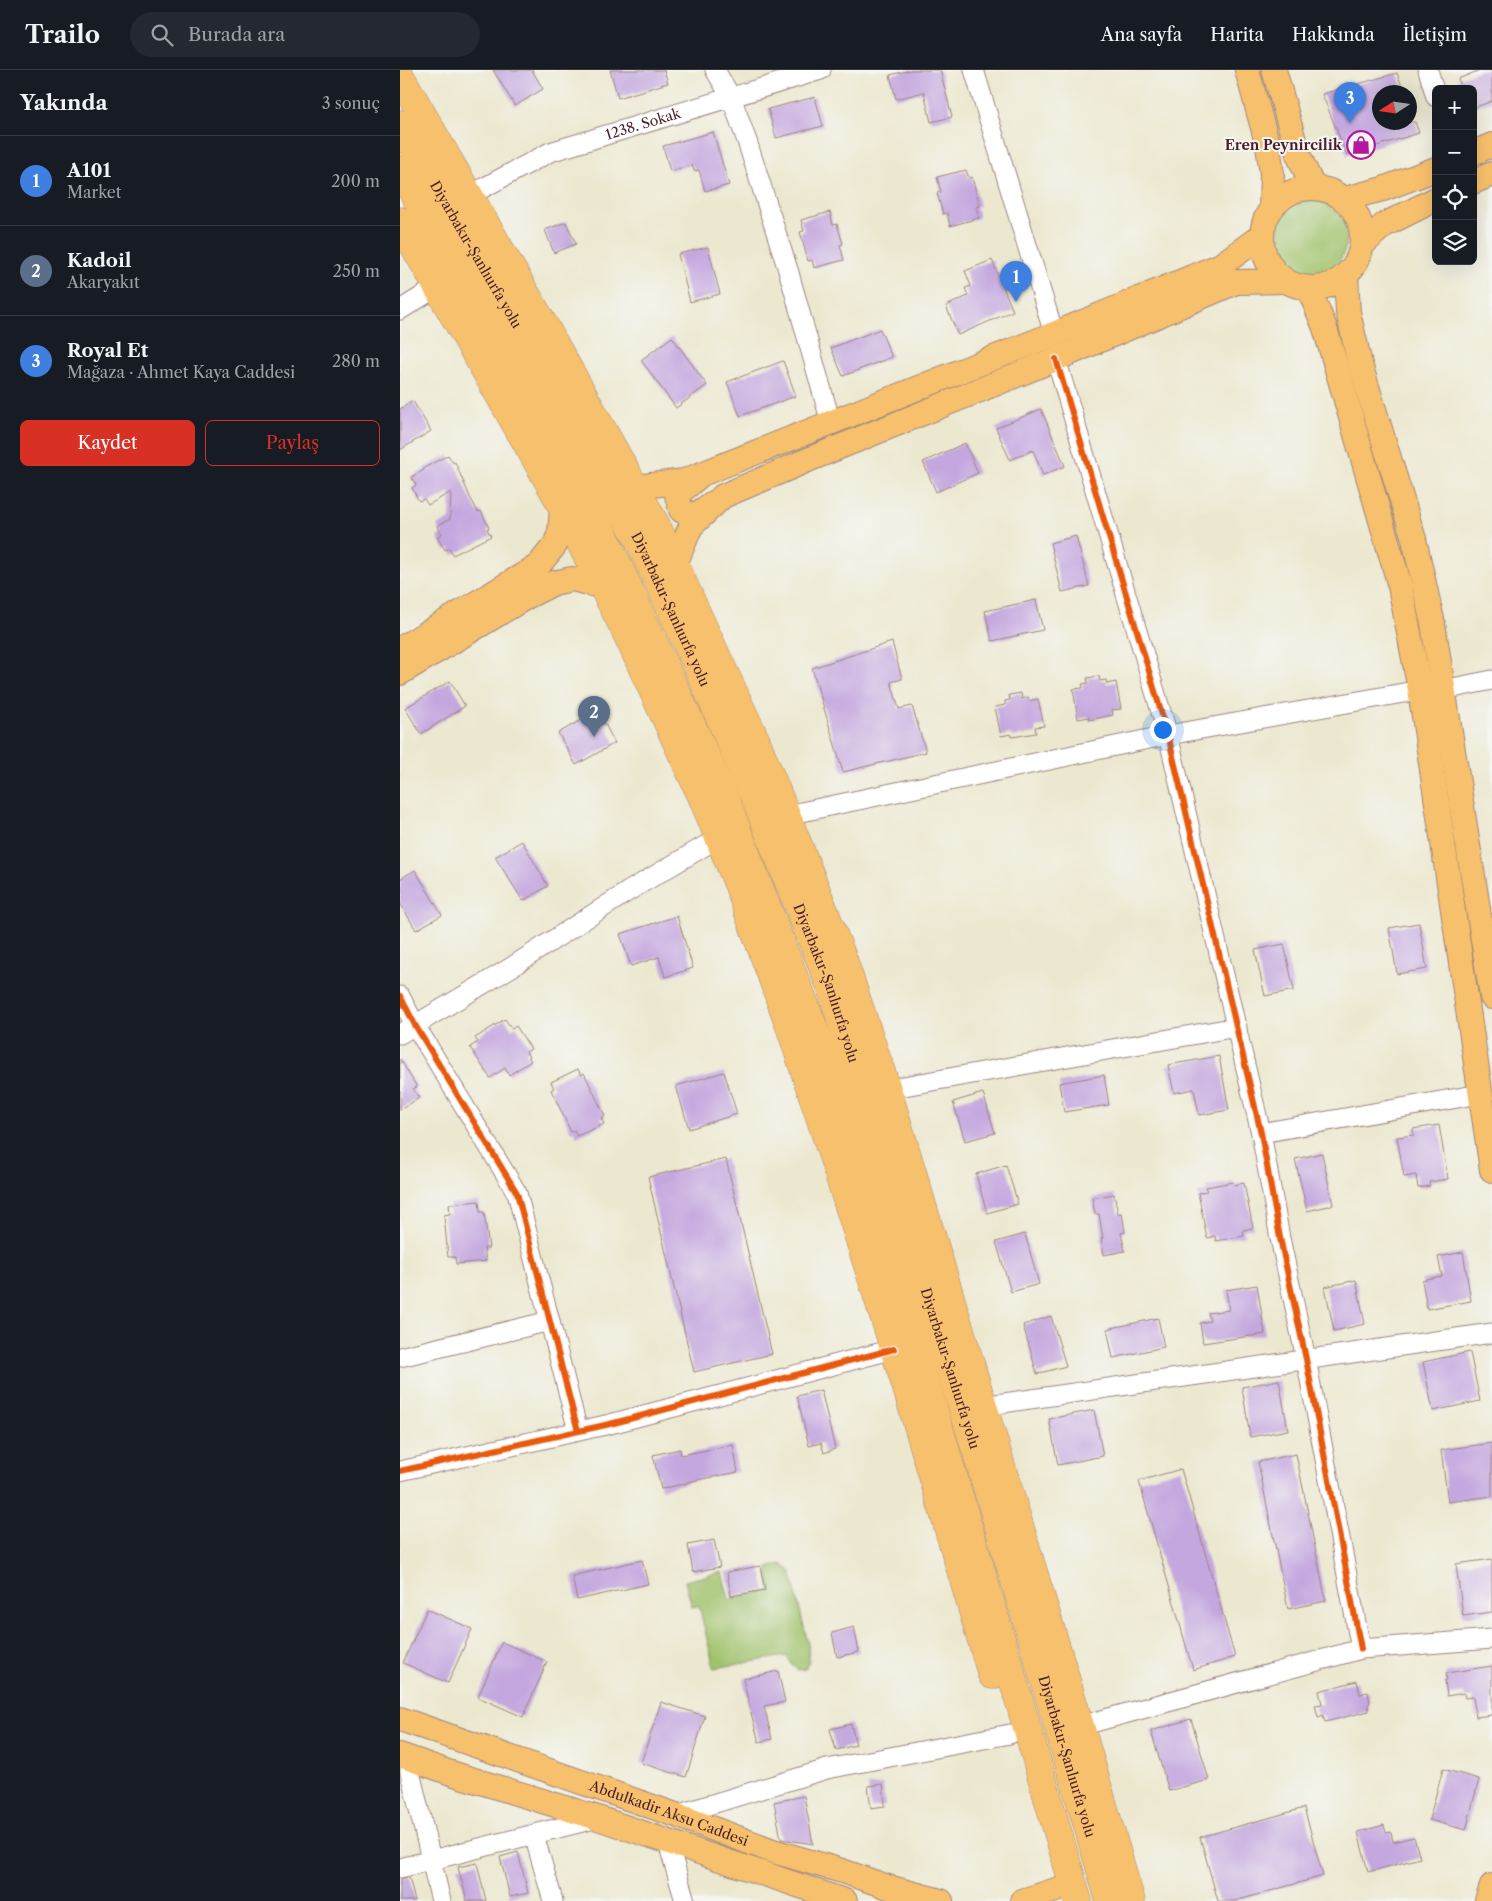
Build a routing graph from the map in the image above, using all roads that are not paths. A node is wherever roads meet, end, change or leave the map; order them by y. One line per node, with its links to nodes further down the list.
1 (715, 70): 9 (street)
2 (821, 70): 9 (street, 1238. Sokak)
3 (974, 70): 30 (street)
4 (1247, 70): 21 (main road)
5 (1274, 70): 17 (main road)
6 (1428, 70): 8 (street)
7 (400, 76): 18 (highway)
8 (1432, 85)
9 (731, 97): 18 (street, 1238. Sokak); 32 (street)
10 (400, 124): 83 (highway, Diyarbakır-Şanlıurfa yolu)
11 (1492, 145): 12 (main road)
12 (1477, 151)
13 (400, 170): 76 (highway, Diyarbakır-Şanlıurfa yolu)
14 (1432, 170): 19 (main road)
15 (1492, 174): 16 (main road)
16 (1477, 180)
17 (1313, 187): 19 (main road); 21 (main road)
18 (470, 195): 34 (highway)
19 (1344, 198): 24 (main road)
20 (1432, 201): 24 (main road)
21 (1270, 208): 23 (main road)
22 (400, 221): 27 (highway)
23 (1261, 236): 26 (main road); 30 (main road)
24 (1362, 245): 25 (main road)
25 (1346, 275): 28 (main road); 42 (main road)
26 (1285, 281): 28 (main road); 31 (main road)
27 (437, 287): 29 (street); 36 (highway)
28 (1309, 289): 42 (main road)
29 (400, 310)
30 (1054, 334): 32 (main road)
31 (1056, 359): 35 (main road); 43 (street)
32 (831, 423): 33 (main road)
33 (704, 472): 34 (main road); 35 (main road)
34 (636, 486): 37 (highway)
35 (723, 496): 37 (main road)
36 (562, 509): 38 (highway); 39 (main road)
37 (675, 564): 44 (highway)
38 (603, 587): 40 (main road); 45 (highway)
39 (400, 648)
40 (400, 673)
41 (1492, 680): 42 (street)
42 (1432, 690): 43 (street); 46 (main road); 52 (main road)
43 (1168, 735): 44 (street); 49 (street)
44 (786, 815): 51 (highway)
45 (718, 838): 50 (street); 57 (highway)
46 (1485, 918): 48 (main road)
47 (400, 996): 50 (street)
48 (1492, 997)
49 (1237, 1028): 51 (street); 53 (street)
50 (408, 1030): 55 (street)
51 (887, 1088): 60 (highway)
52 (1480, 1094): 53 (street); 54 (main road)
53 (1261, 1133): 59 (street)
54 (1492, 1170)
55 (550, 1321): 58 (street); 61 (street)
56 (1492, 1334): 59 (street)
57 (894, 1349): 61 (street); 67 (highway)
58 (400, 1357)
59 (1306, 1359): 60 (street); 64 (street)
60 (982, 1406): 66 (highway)
61 (578, 1432): 62 (street)
62 (400, 1471)
63 (1492, 1639): 64 (street)
64 (1361, 1649): 66 (street)
65 (400, 1719): 69 (main road, Abdulkadir Aksu Caddesi)
66 (1080, 1726): 84 (highway)
67 (1010, 1734): 69 (street); 76 (highway)
68 (405, 1757): 70 (main road, Abdulkadir Aksu Caddesi); 73 (street)
69 (676, 1815): 81 (main road, Abdulkadir Aksu Caddesi)
70 (598, 1818): 71 (street); 72 (main road, Abdulkadir Aksu Caddesi)
71 (534, 1835): 73 (street); 78 (street)
72 (668, 1843): 79 (street); 80 (main road, Abdulkadir Aksu Caddesi)
73 (430, 1860): 74 (street); 77 (street)
74 (400, 1868)
75 (1492, 1886): 85 (main road)
76 (1064, 1897): 82 (main road)
77 (441, 1901)
78 (553, 1901)
79 (684, 1901)
80 (845, 1901)
81 (941, 1901)
82 (1022, 1901)
83 (1110, 1901)
84 (1131, 1901)
85 (1488, 1901)

